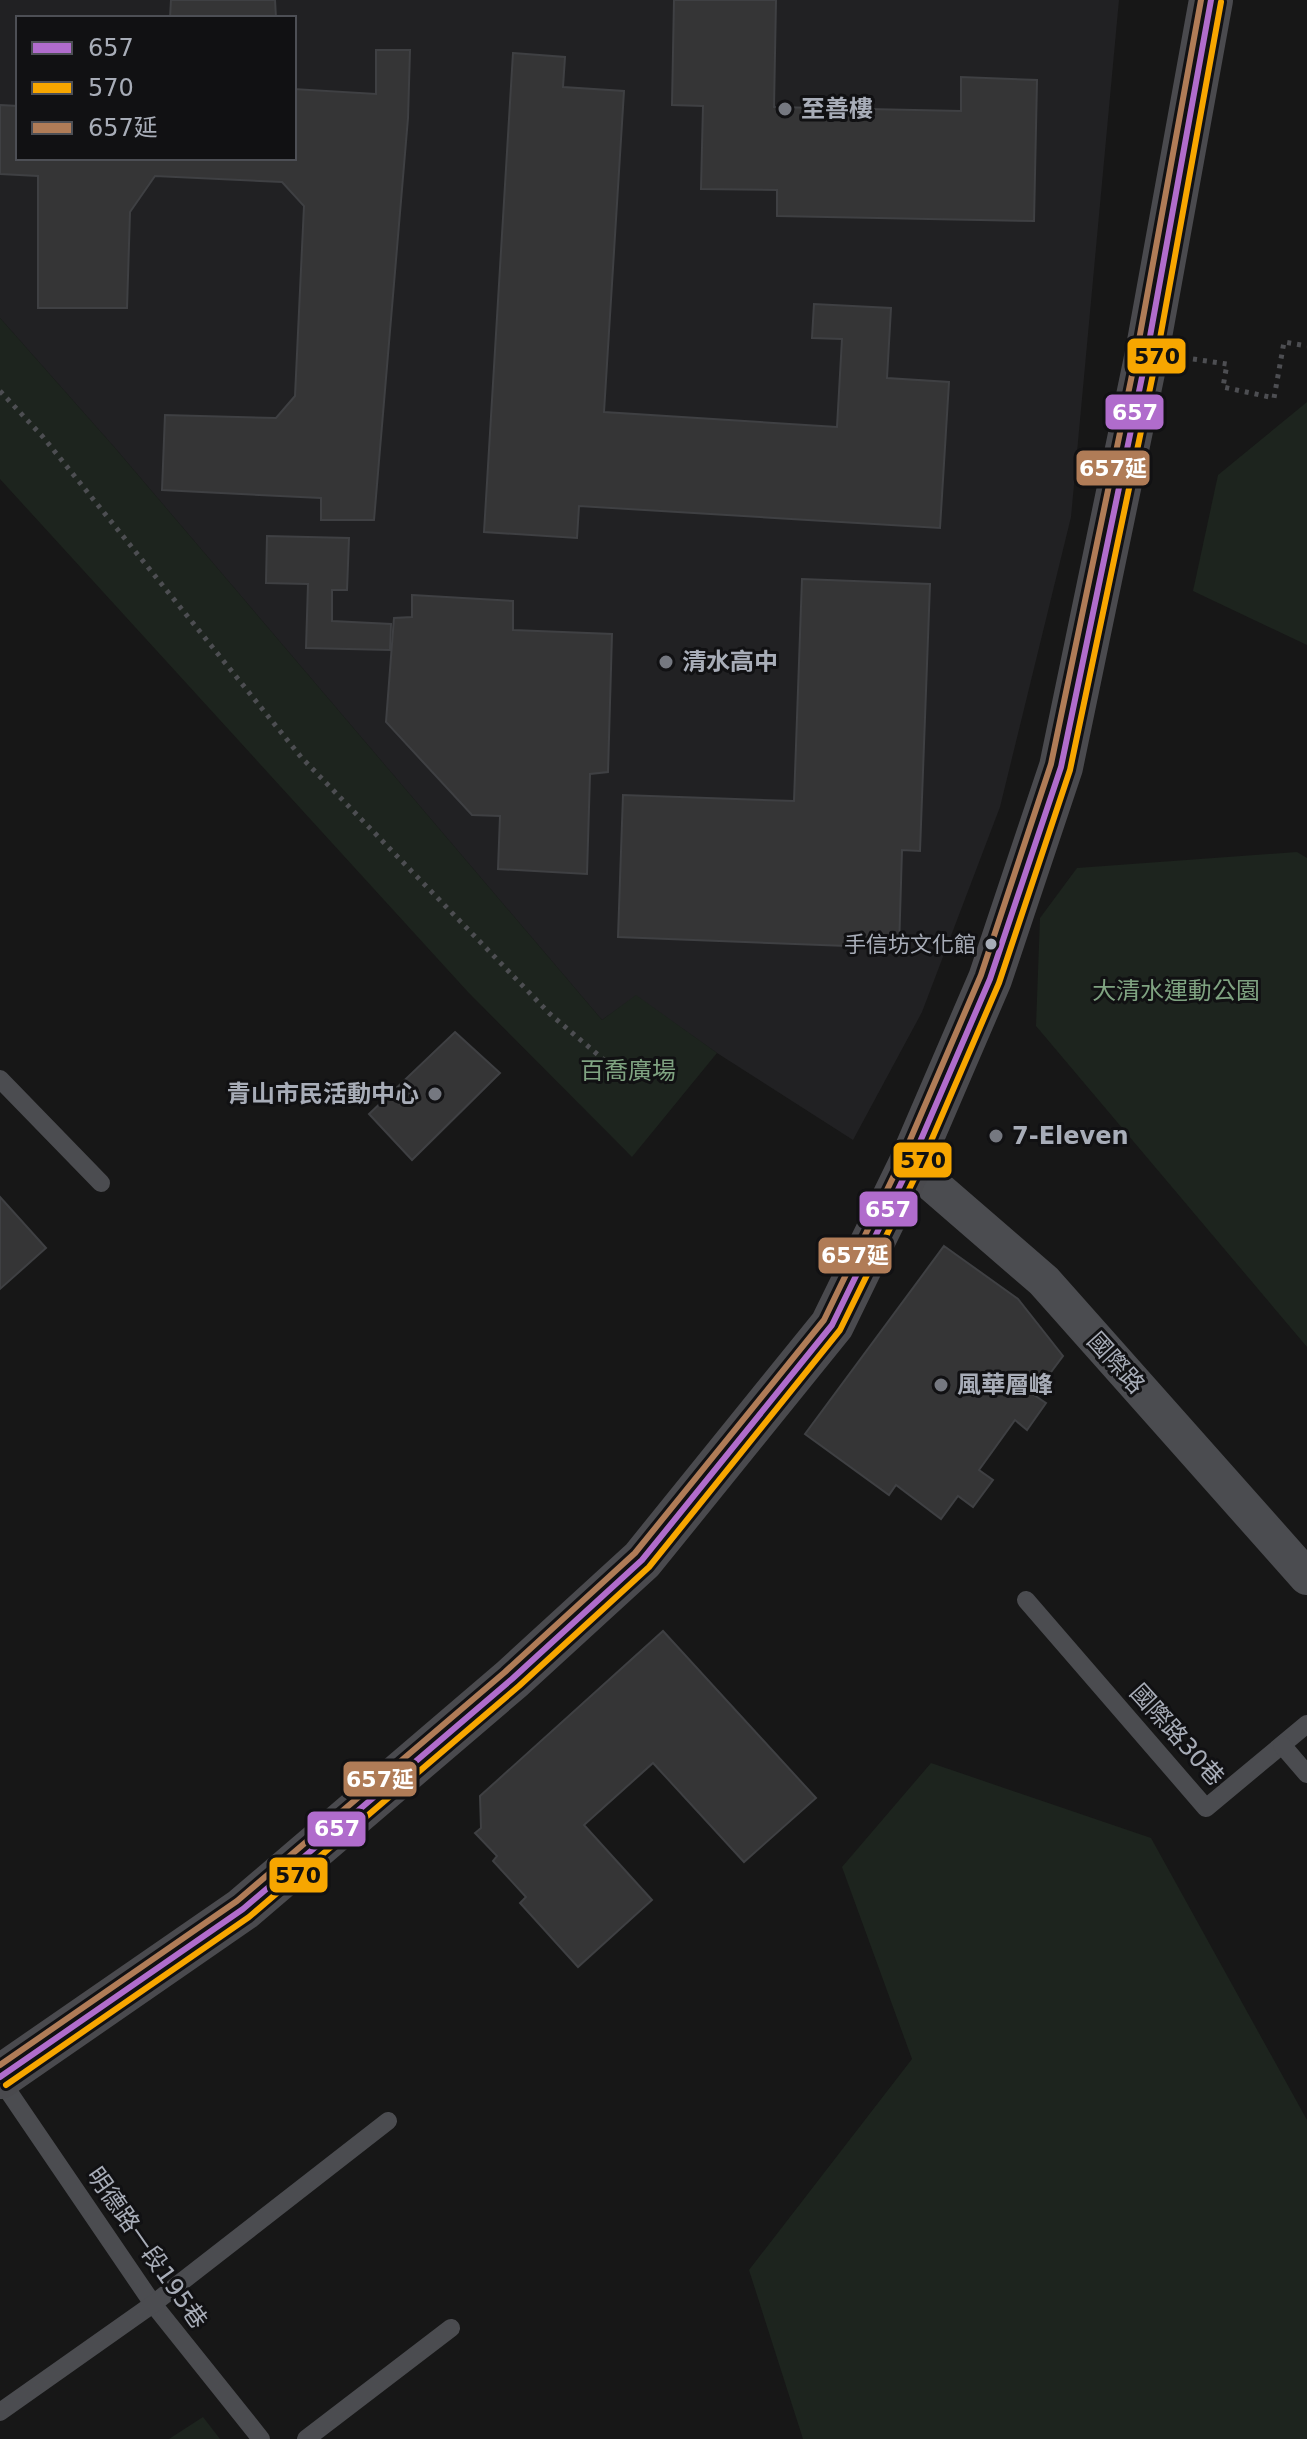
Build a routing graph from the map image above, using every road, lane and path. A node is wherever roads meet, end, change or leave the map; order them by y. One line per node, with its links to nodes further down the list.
1 (1211, 0): 3 (street)
2 (1307, 346): 3 (path)
3 (1147, 353): 7 (street)
4 (0, 391): 6 (path)
5 (0, 1079): 8 (lane)
6 (630, 1082)
7 (910, 1165): 9 (street, 國際路); 14 (street)
8 (101, 1183)
9 (1307, 1577)
10 (1026, 1600): 12 (lane, 國際路30巷)
11 (1307, 1724): 12 (lane, 國際路30巷)
12 (1282, 1745): 13 (lane)
13 (1307, 1774)
14 (0, 2078): 16 (lane, 明德路一段195巷)
15 (388, 2121): 16 (lane)
16 (153, 2304): 18 (lane); 19 (lane, 明德路一段195巷)
17 (451, 2328): 20 (lane)
18 (0, 2412)
19 (261, 2439)
20 (306, 2439)

